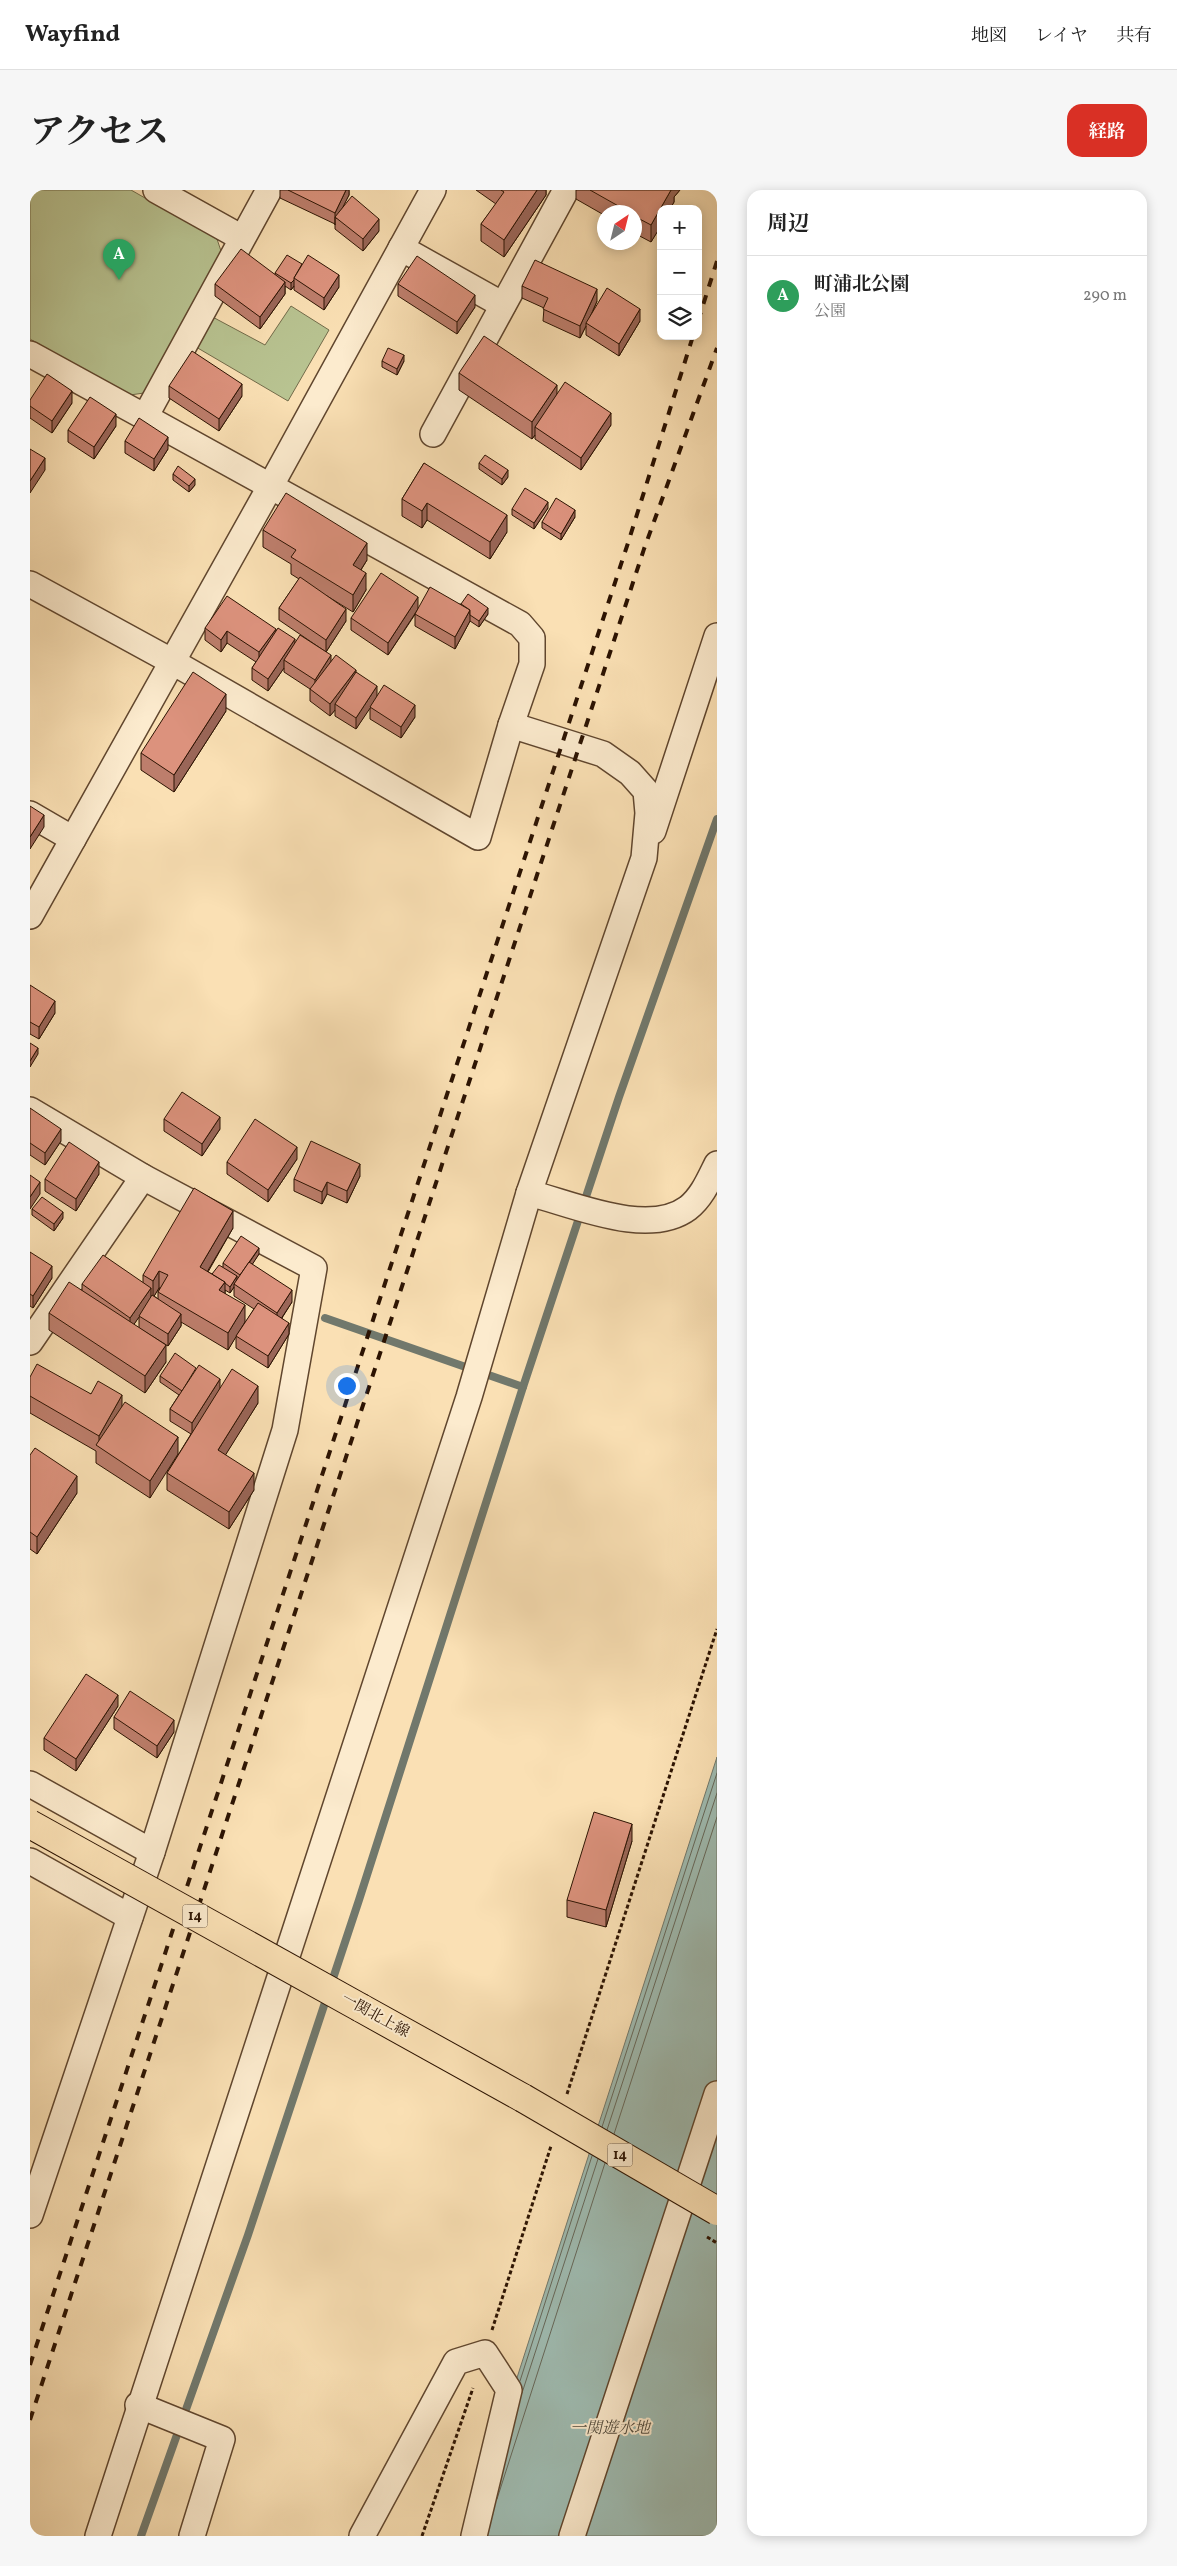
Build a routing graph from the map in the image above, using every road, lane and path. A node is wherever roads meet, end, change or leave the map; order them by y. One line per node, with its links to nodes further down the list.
1 (156, 190): 5 (street)
2 (269, 190): 5 (street)
3 (433, 190): 6 (street)
4 (566, 190): 7 (street)
5 (242, 238): 9 (street)
6 (402, 248): 7 (street); 11 (street)
7 (503, 305): 10 (street)
8 (30, 354): 9 (street)
9 (145, 417): 11 (street)
10 (433, 434)
11 (270, 487): 14 (street); 15 (street)
12 (30, 584): 14 (street)
13 (717, 636): 18 (street)
14 (171, 661): 15 (street); 17 (street)
15 (511, 725): 18 (street)
16 (30, 814): 17 (street)
17 (73, 839): 19 (street)
18 (644, 858): 23 (street)
19 (30, 916)
20 (30, 1110): 22 (street)
21 (717, 1164): 23 (street)
22 (144, 1176): 24 (street); 28 (street)
23 (529, 1193): 37 (street)
24 (30, 1342)
25 (717, 1629): 32 (path)
26 (30, 1784): 28 (street)
27 (30, 1824): 34 (main road, 一関北上線 / 14, bridge)
28 (152, 1852): 30 (street)
29 (30, 1861): 30 (street)
30 (130, 1917): 35 (street)
31 (717, 2094): 43 (street)
32 (566, 2097)
33 (551, 2145): 36 (path)
34 (717, 2211)
35 (30, 2215)
36 (485, 2353): 40 (street); 41 (path); 42 (street)
37 (148, 2409): 38 (street); 39 (street)
38 (98, 2536)
39 (192, 2536)
40 (362, 2536)
41 (422, 2536)
42 (474, 2536)
43 (572, 2536)

